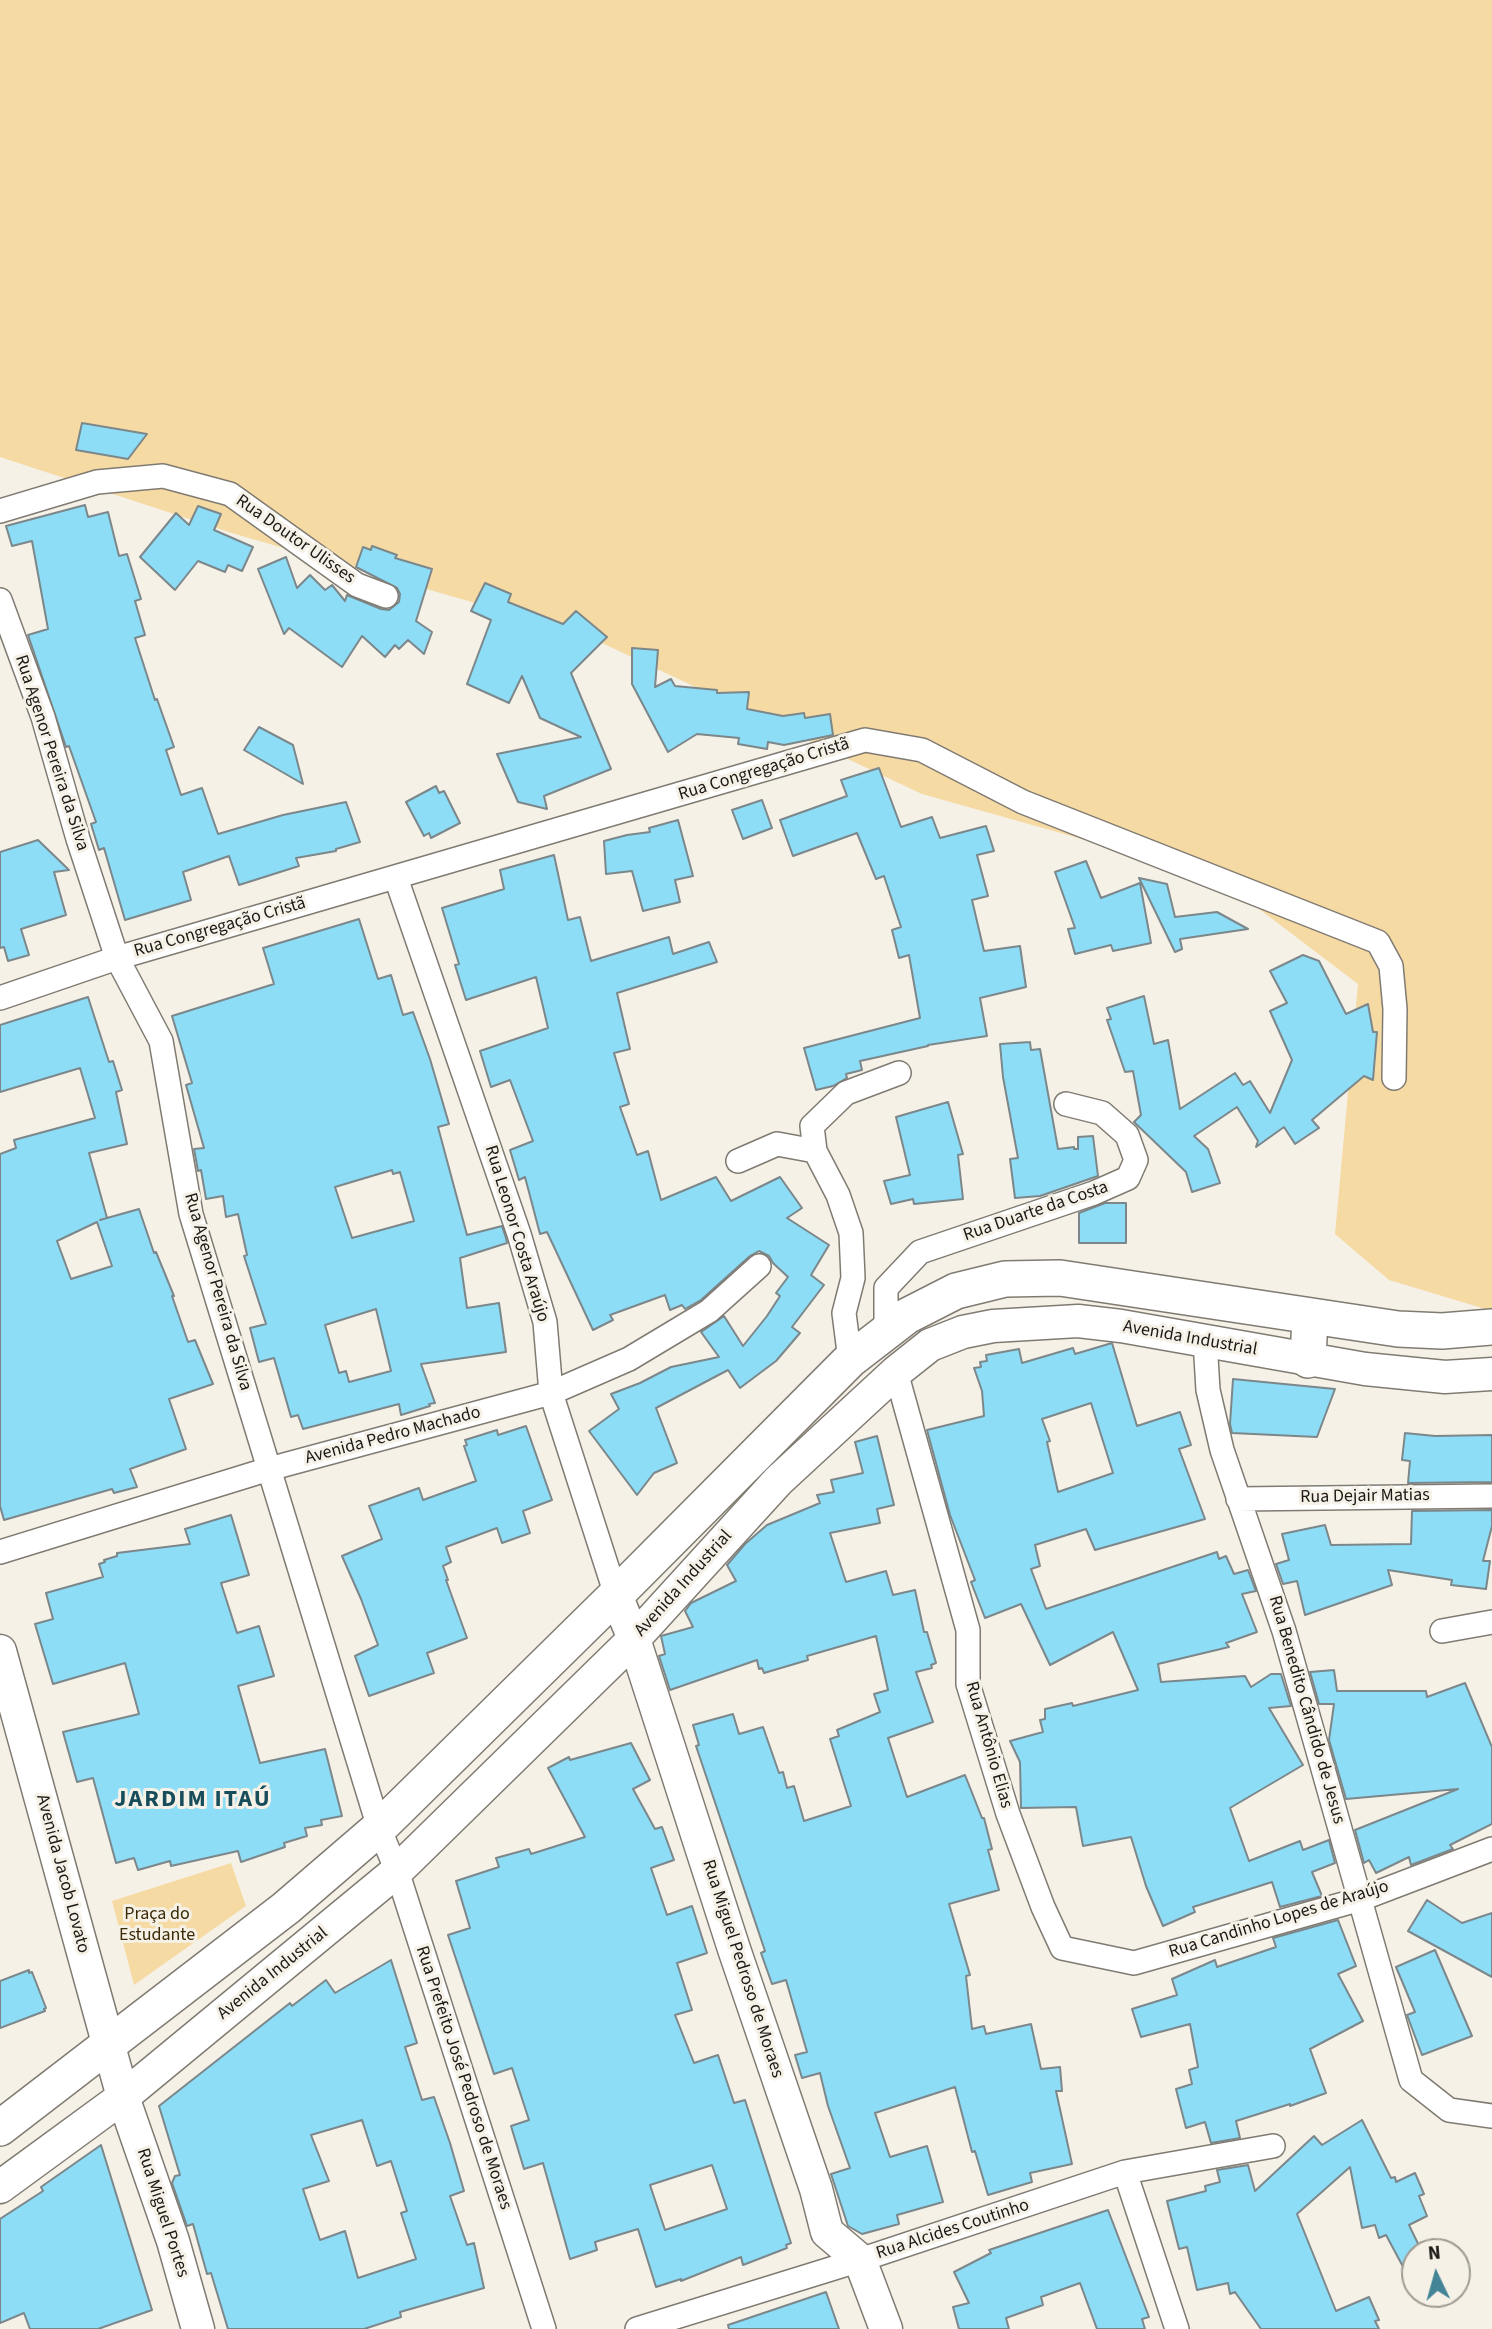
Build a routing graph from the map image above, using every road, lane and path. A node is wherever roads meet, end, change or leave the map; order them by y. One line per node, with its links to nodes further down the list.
1 (0, 511): 2 (street, Rua Doutor Ulisses)
2 (386, 596)
3 (0, 600): 5 (street, Rua Agenor Pereira da Silva)
4 (396, 878): 5 (street, Rua Congregação Cristã); 8 (street, Rua Congregação Cristã); 21 (street, Rua Leonor Costa Araújo)
5 (117, 958): 6 (street, Rua Congregação Cristã); 22 (street, Rua Agenor Pereira da Silva)
6 (0, 998)
7 (899, 1073): 10 (street)
8 (1394, 1078)
9 (1066, 1104): 15 (street, Rua Duarte da Costa)
10 (815, 1151): 11 (street); 17 (street)
11 (738, 1161)
12 (759, 1266): 21 (street, Avenida Pedro Machado)
13 (1310, 1316): 14 (main road, Avenida Industrial); 15 (main road, Avenida Industrial); 18 (main road)
14 (1492, 1327)
15 (886, 1332): 17 (main road, Avenida Industrial)
16 (1205, 1341): 18 (street, Avenida Industrial); 19 (street, Avenida Industrial); 24 (street, Rua Benedito Cândido de Jesus)
17 (850, 1360): 26 (main road, Avenida Industrial)
18 (1308, 1360): 20 (street, Avenida Industrial)
19 (896, 1372): 29 (street, Avenida Industrial); 35 (street, Rua Antônio Elias)
20 (1492, 1374)
21 (551, 1393): 22 (street, Avenida Pedro Machado); 26 (street, Rua Leonor Costa Araújo)
22 (270, 1469): 25 (street, Avenida Pedro Machado); 31 (street, Rua Agenor Pereira da Silva)
23 (1492, 1496): 24 (street, Rua Dejair Matias)
24 (1238, 1499): 34 (street, Rua Benedito Cândido de Jesus)
25 (0, 1552)
26 (616, 1595): 29 (street, Rua Miguel Pedroso de Moraes); 31 (main road, Avenida Industrial)
27 (1492, 1622): 28 (street)
28 (1442, 1631)
29 (634, 1639): 33 (street, Avenida Industrial); 43 (street, Rua Miguel Pedroso de Moraes)
30 (0, 1651): 36 (street, Avenida Jacob Lovato)
31 (379, 1828): 33 (street, Rua Prefeito José Pedroso de Moraes); 36 (main road, Avenida Industrial)
32 (1492, 1849): 34 (street, Rua Candinho Lopes de Araújo)
33 (397, 1871): 37 (street, Avenida Industrial); 45 (street, Rua Prefeito José Pedroso de Moraes)
34 (1361, 1899): 35 (street, Rua Candinho Lopes de Araújo); 38 (street, Rua Benedito Cândido de Jesus)
35 (1062, 1948)
36 (109, 2045): 37 (street, Avenida Jacob Lovato); 39 (main road, Avenida Industrial)
37 (123, 2097): 42 (street, Avenida Industrial); 44 (street, Rua Miguel Portes)
38 (1492, 2116)
39 (0, 2128)
40 (1273, 2146): 41 (street, Rua Alcides Coutinho)
41 (1125, 2172): 43 (street, Rua Alcides Coutinho); 48 (street)
42 (0, 2188)
43 (860, 2260): 46 (street, Rua Alcides Coutinho); 47 (street, Rua Miguel Pedroso de Moraes)
44 (198, 2329)
45 (544, 2329)
46 (637, 2329)
47 (887, 2329)
48 (1177, 2329)

